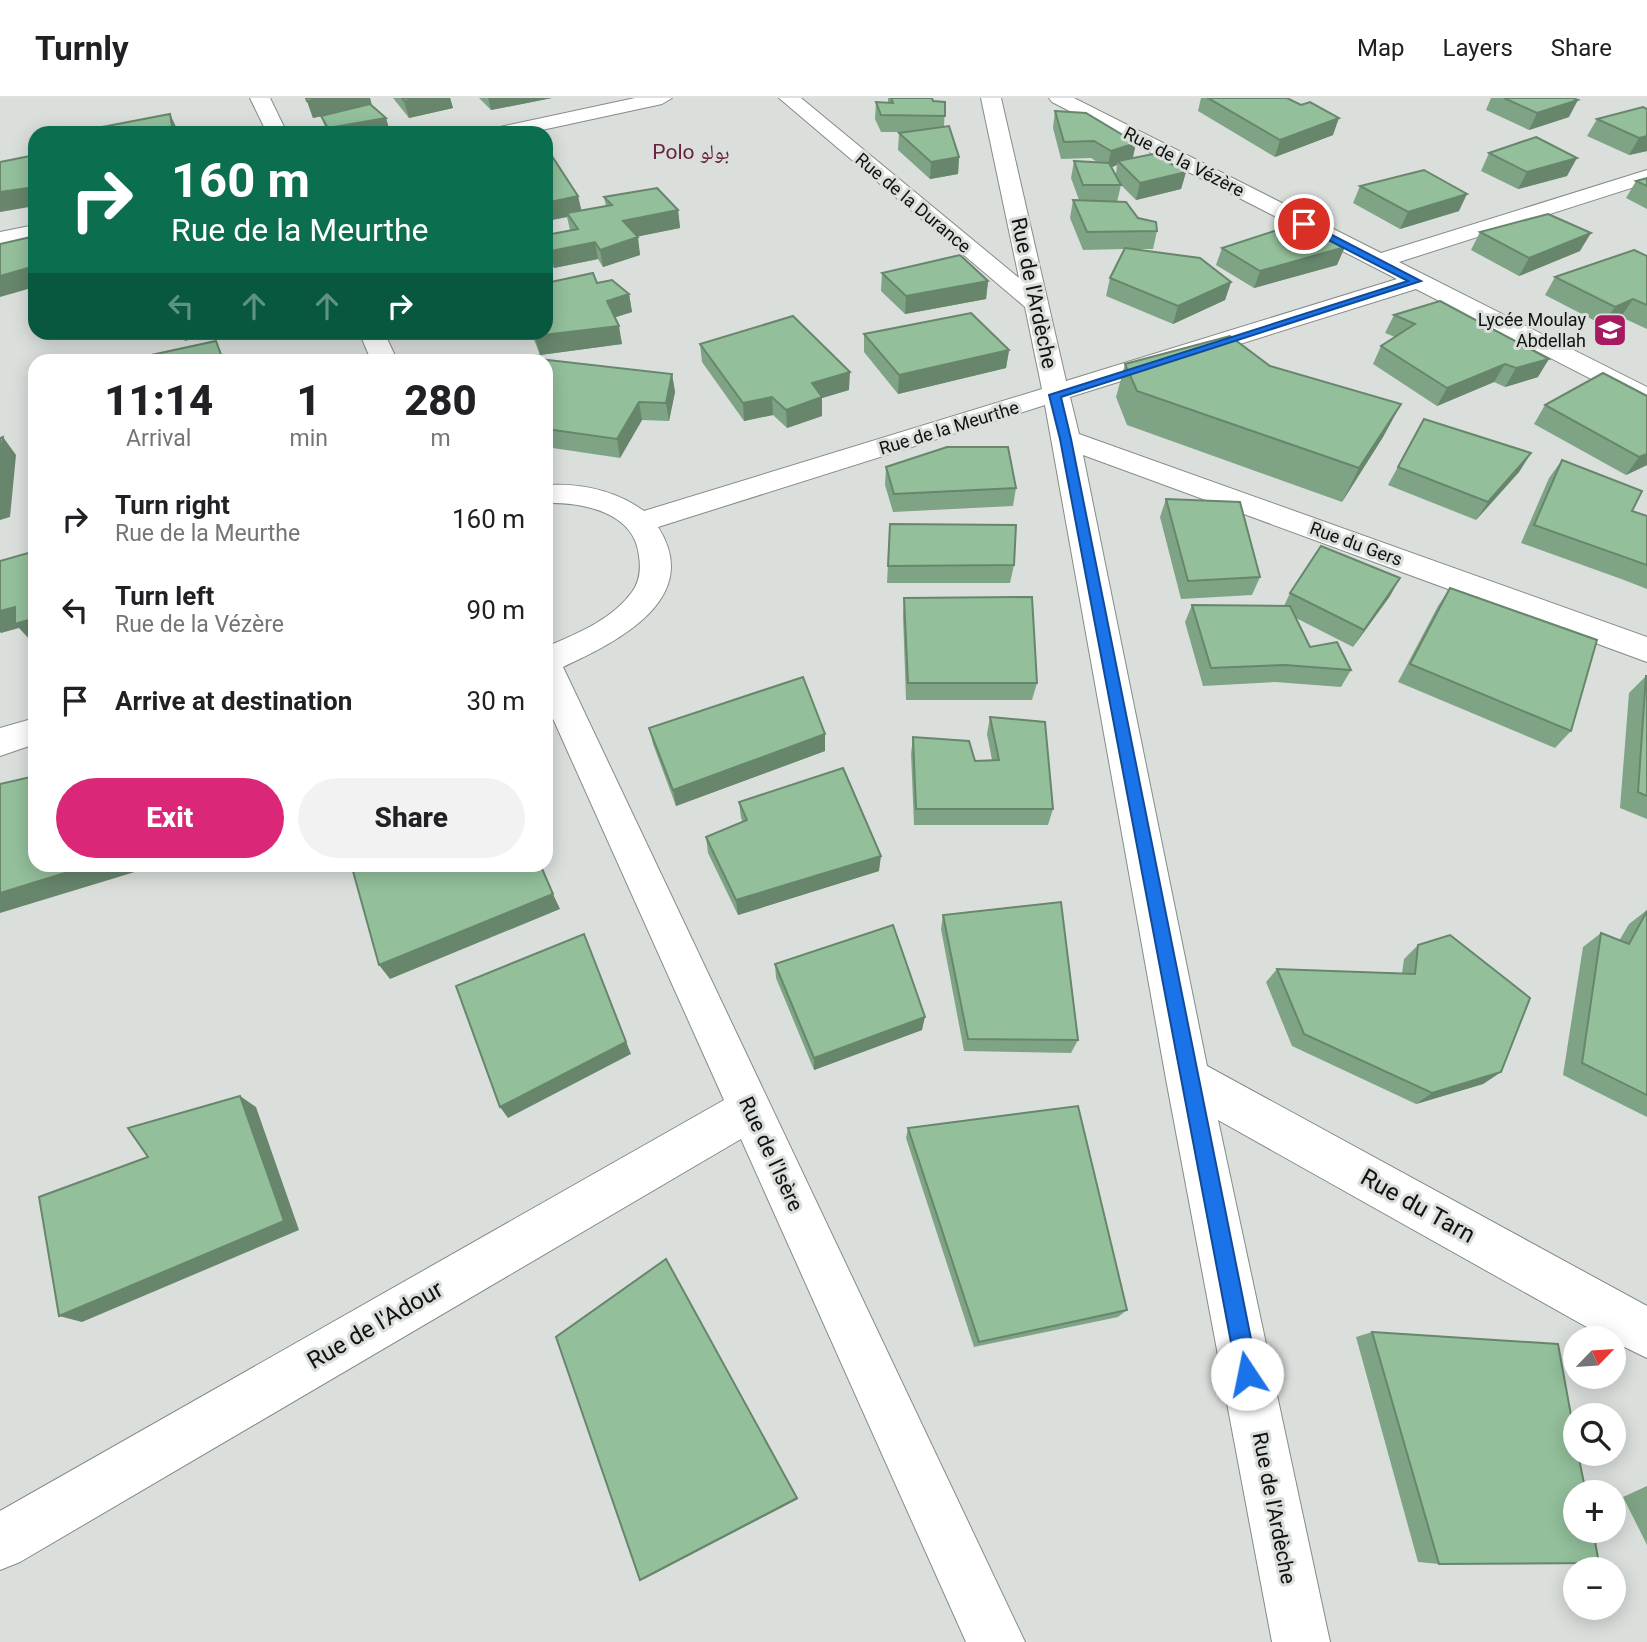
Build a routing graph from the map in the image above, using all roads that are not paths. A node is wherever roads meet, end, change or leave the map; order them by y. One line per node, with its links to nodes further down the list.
1 (260, 98): 6 (street)
2 (662, 98): 7 (street)
3 (789, 98): 13 (street, Rue de la Durance)
4 (992, 98): 13 (street, Rue de l'Ardèche)
5 (1059, 98): 11 (street, Rue de la Vézère)
6 (274, 126)
7 (532, 126)
8 (1647, 176): 11 (street)
9 (28, 233): 10 (street)
10 (0, 239)
11 (1378, 261): 12 (street, Rue de la Vézère)
12 (1416, 281): 14 (street, Rue de la Meurthe); 15 (street, Rue de la Vézère)
13 (1038, 306): 14 (street, Rue de l'Ardèche)
14 (1055, 395): 16 (street, Rue de l'Ardèche); 18 (street, Rue de la Meurthe)
15 (1647, 397)
16 (1066, 439): 19 (street, Rue du Gers); 24 (street, Rue de l'Ardèche)
17 (553, 493): 18 (street)
18 (641, 522): 20 (street)
19 (1647, 650)
20 (553, 658)
21 (553, 681): 25 (street, Rue de l'Isère)
22 (28, 734): 23 (street)
23 (0, 742)
24 (1188, 1079): 26 (street, Rue du Tarn); 29 (street, Rue de l'Ardèche)
25 (750, 1109): 27 (street, Rue de l'Adour); 28 (street, Rue de l'Isère)
26 (1647, 1333)
27 (0, 1542)
28 (996, 1642)
29 (1301, 1642)

